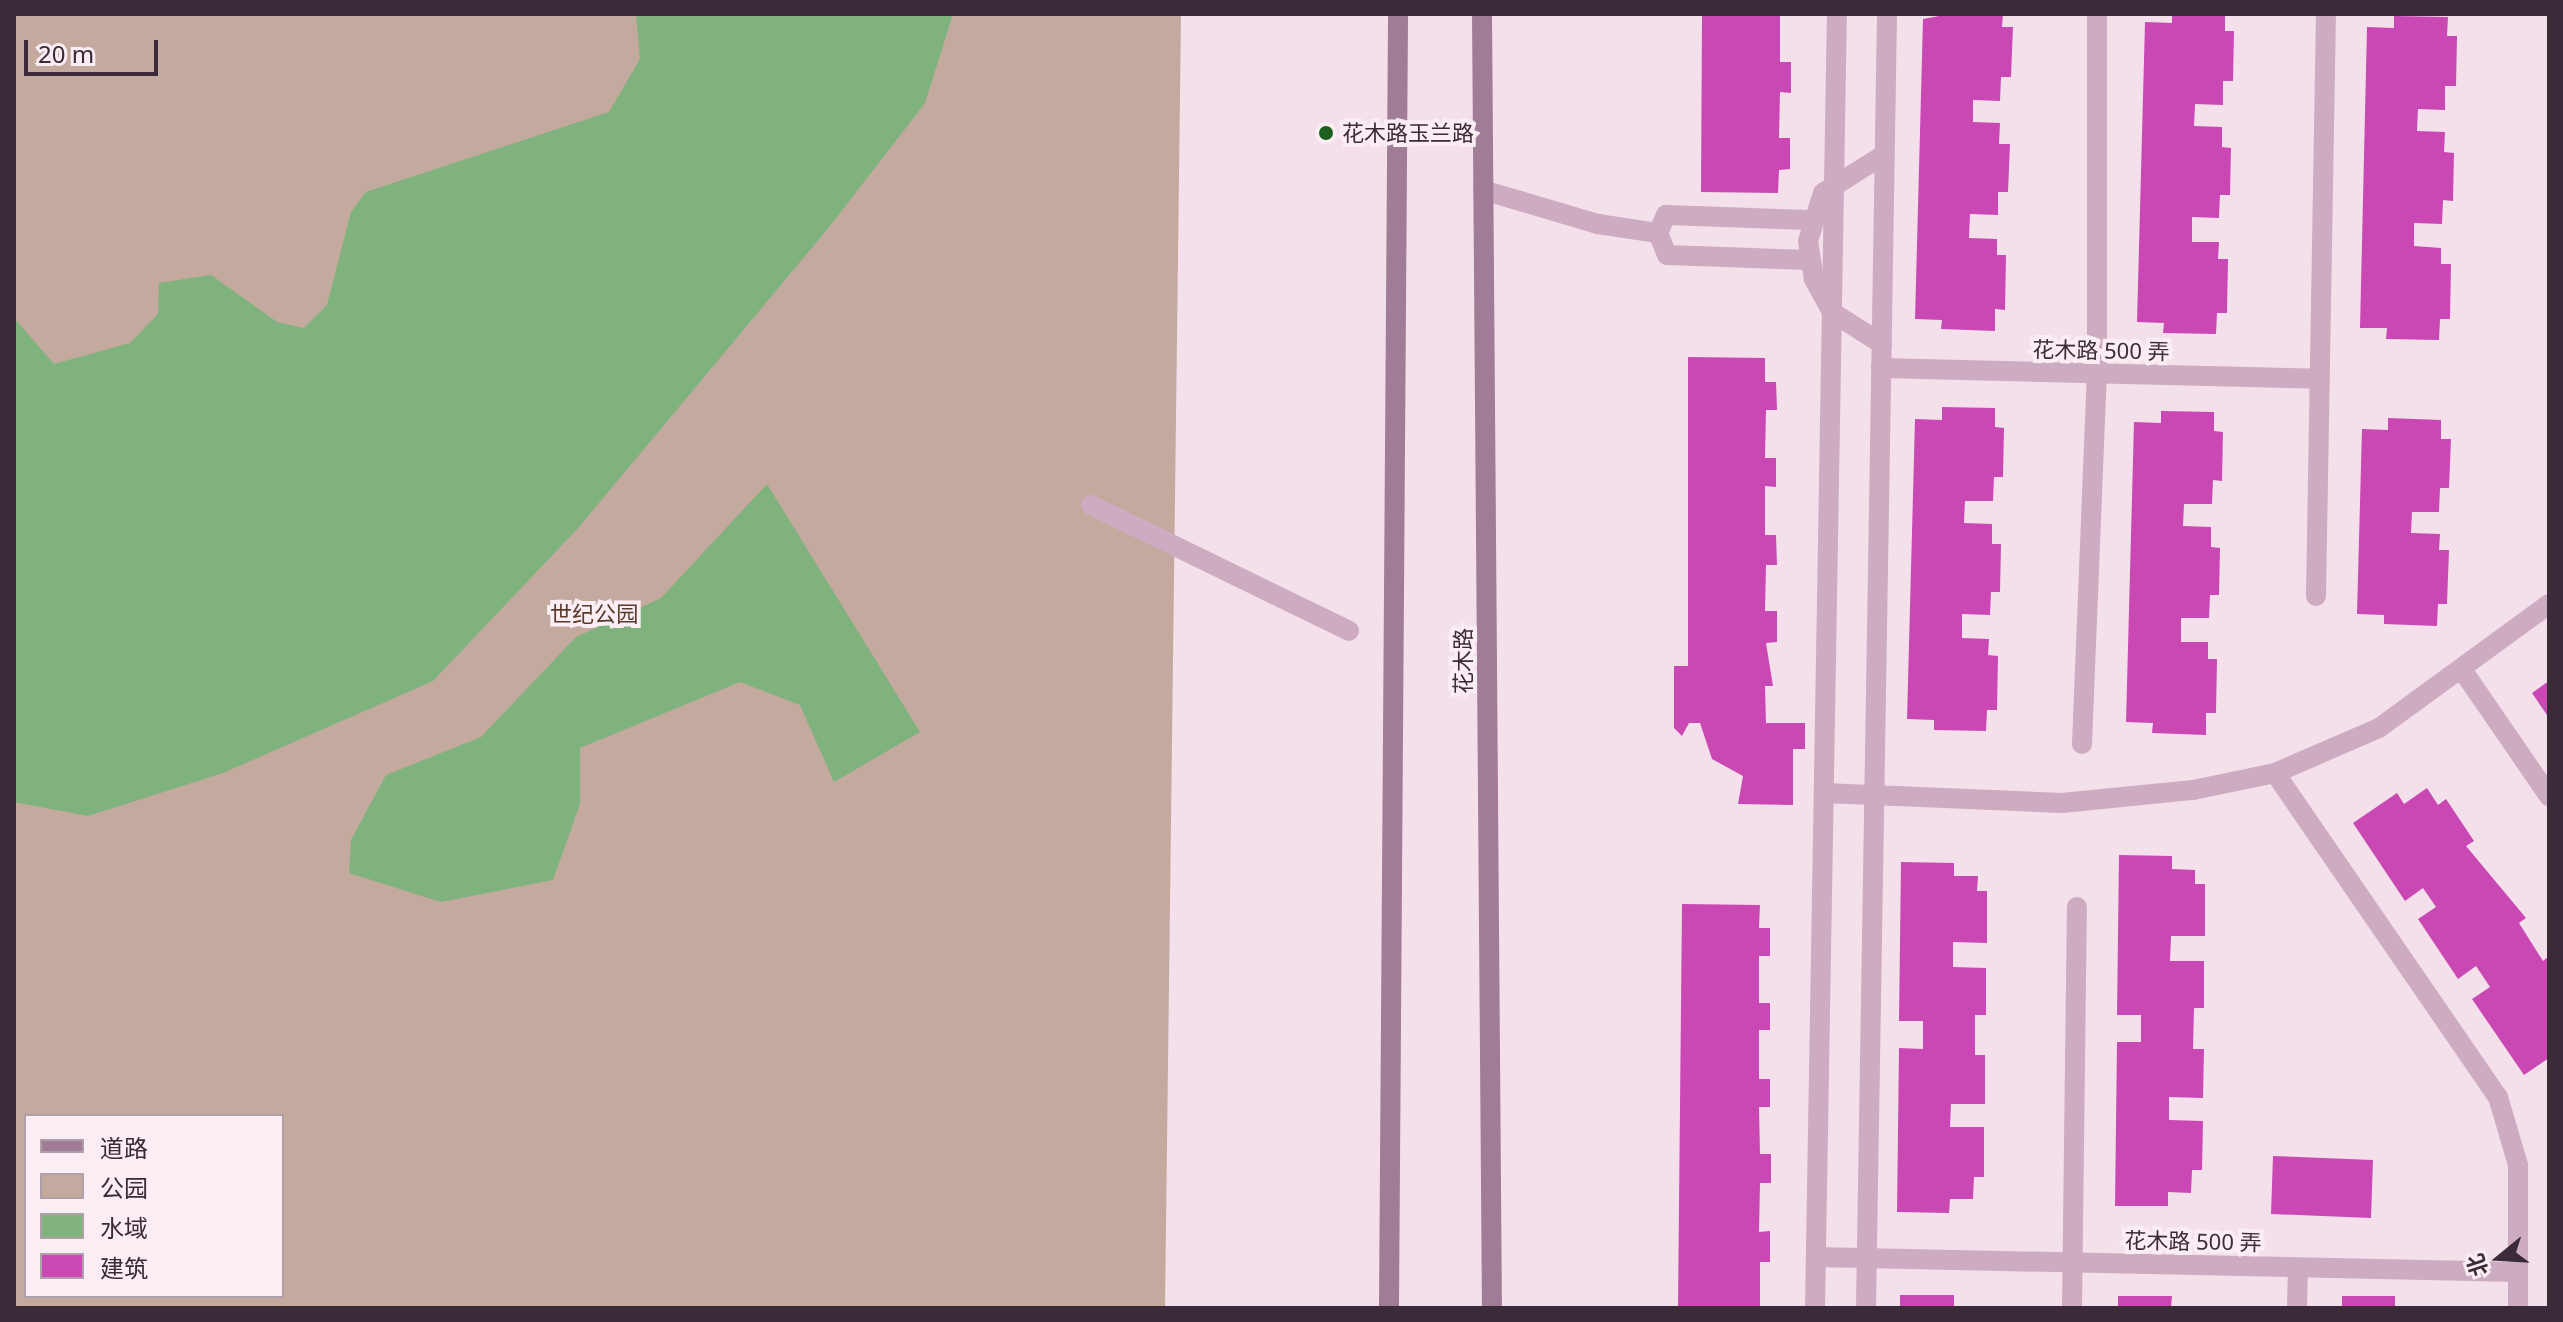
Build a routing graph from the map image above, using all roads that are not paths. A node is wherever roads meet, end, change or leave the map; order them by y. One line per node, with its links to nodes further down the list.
1 (1398, 14): 34 (main road)
2 (1482, 14): 9 (main road, 花木路)
3 (1837, 14): 8 (lane)
4 (1887, 14): 7 (lane)
5 (2097, 14): 16 (lane)
6 (2326, 14): 17 (lane)
7 (1885, 154): 8 (lane); 14 (lane)
8 (1834, 181): 10 (lane); 13 (lane)
9 (1483, 190): 11 (lane); 35 (main road, 花木路)
10 (1810, 220): 11 (lane); 12 (lane)
11 (1658, 233): 12 (lane)
12 (1810, 260): 13 (lane)
13 (1832, 312): 14 (lane); 25 (lane)
14 (1882, 344): 15 (lane)
15 (1881, 368): 16 (lane, 花木路 500 弄); 26 (lane)
16 (2097, 374): 17 (lane, 花木路 500 弄); 23 (lane)
17 (2320, 379): 19 (lane)
18 (1091, 505): 21 (lane)
19 (2316, 596)
20 (2549, 604): 22 (lane)
21 (1349, 631)
22 (2463, 671): 24 (lane); 27 (lane)
23 (2082, 744)
24 (2275, 773): 26 (lane); 33 (lane)
25 (1824, 793): 26 (lane); 29 (lane)
26 (1874, 793): 30 (lane)
27 (2549, 796)
28 (2077, 907): 31 (lane)
29 (1816, 1257): 30 (lane, 花木路 500 弄); 36 (lane)
30 (1866, 1258): 31 (lane, 花木路 500 弄); 37 (lane)
31 (2071, 1262): 32 (lane, 花木路 500 弄); 38 (lane)
32 (2298, 1268): 33 (lane, 花木路 500 弄); 39 (lane)
33 (2518, 1272): 40 (lane)
34 (1389, 1308)
35 (1492, 1308)
36 (1815, 1308)
37 (1866, 1308)
38 (2072, 1308)
39 (2297, 1308)
40 (2518, 1308)

